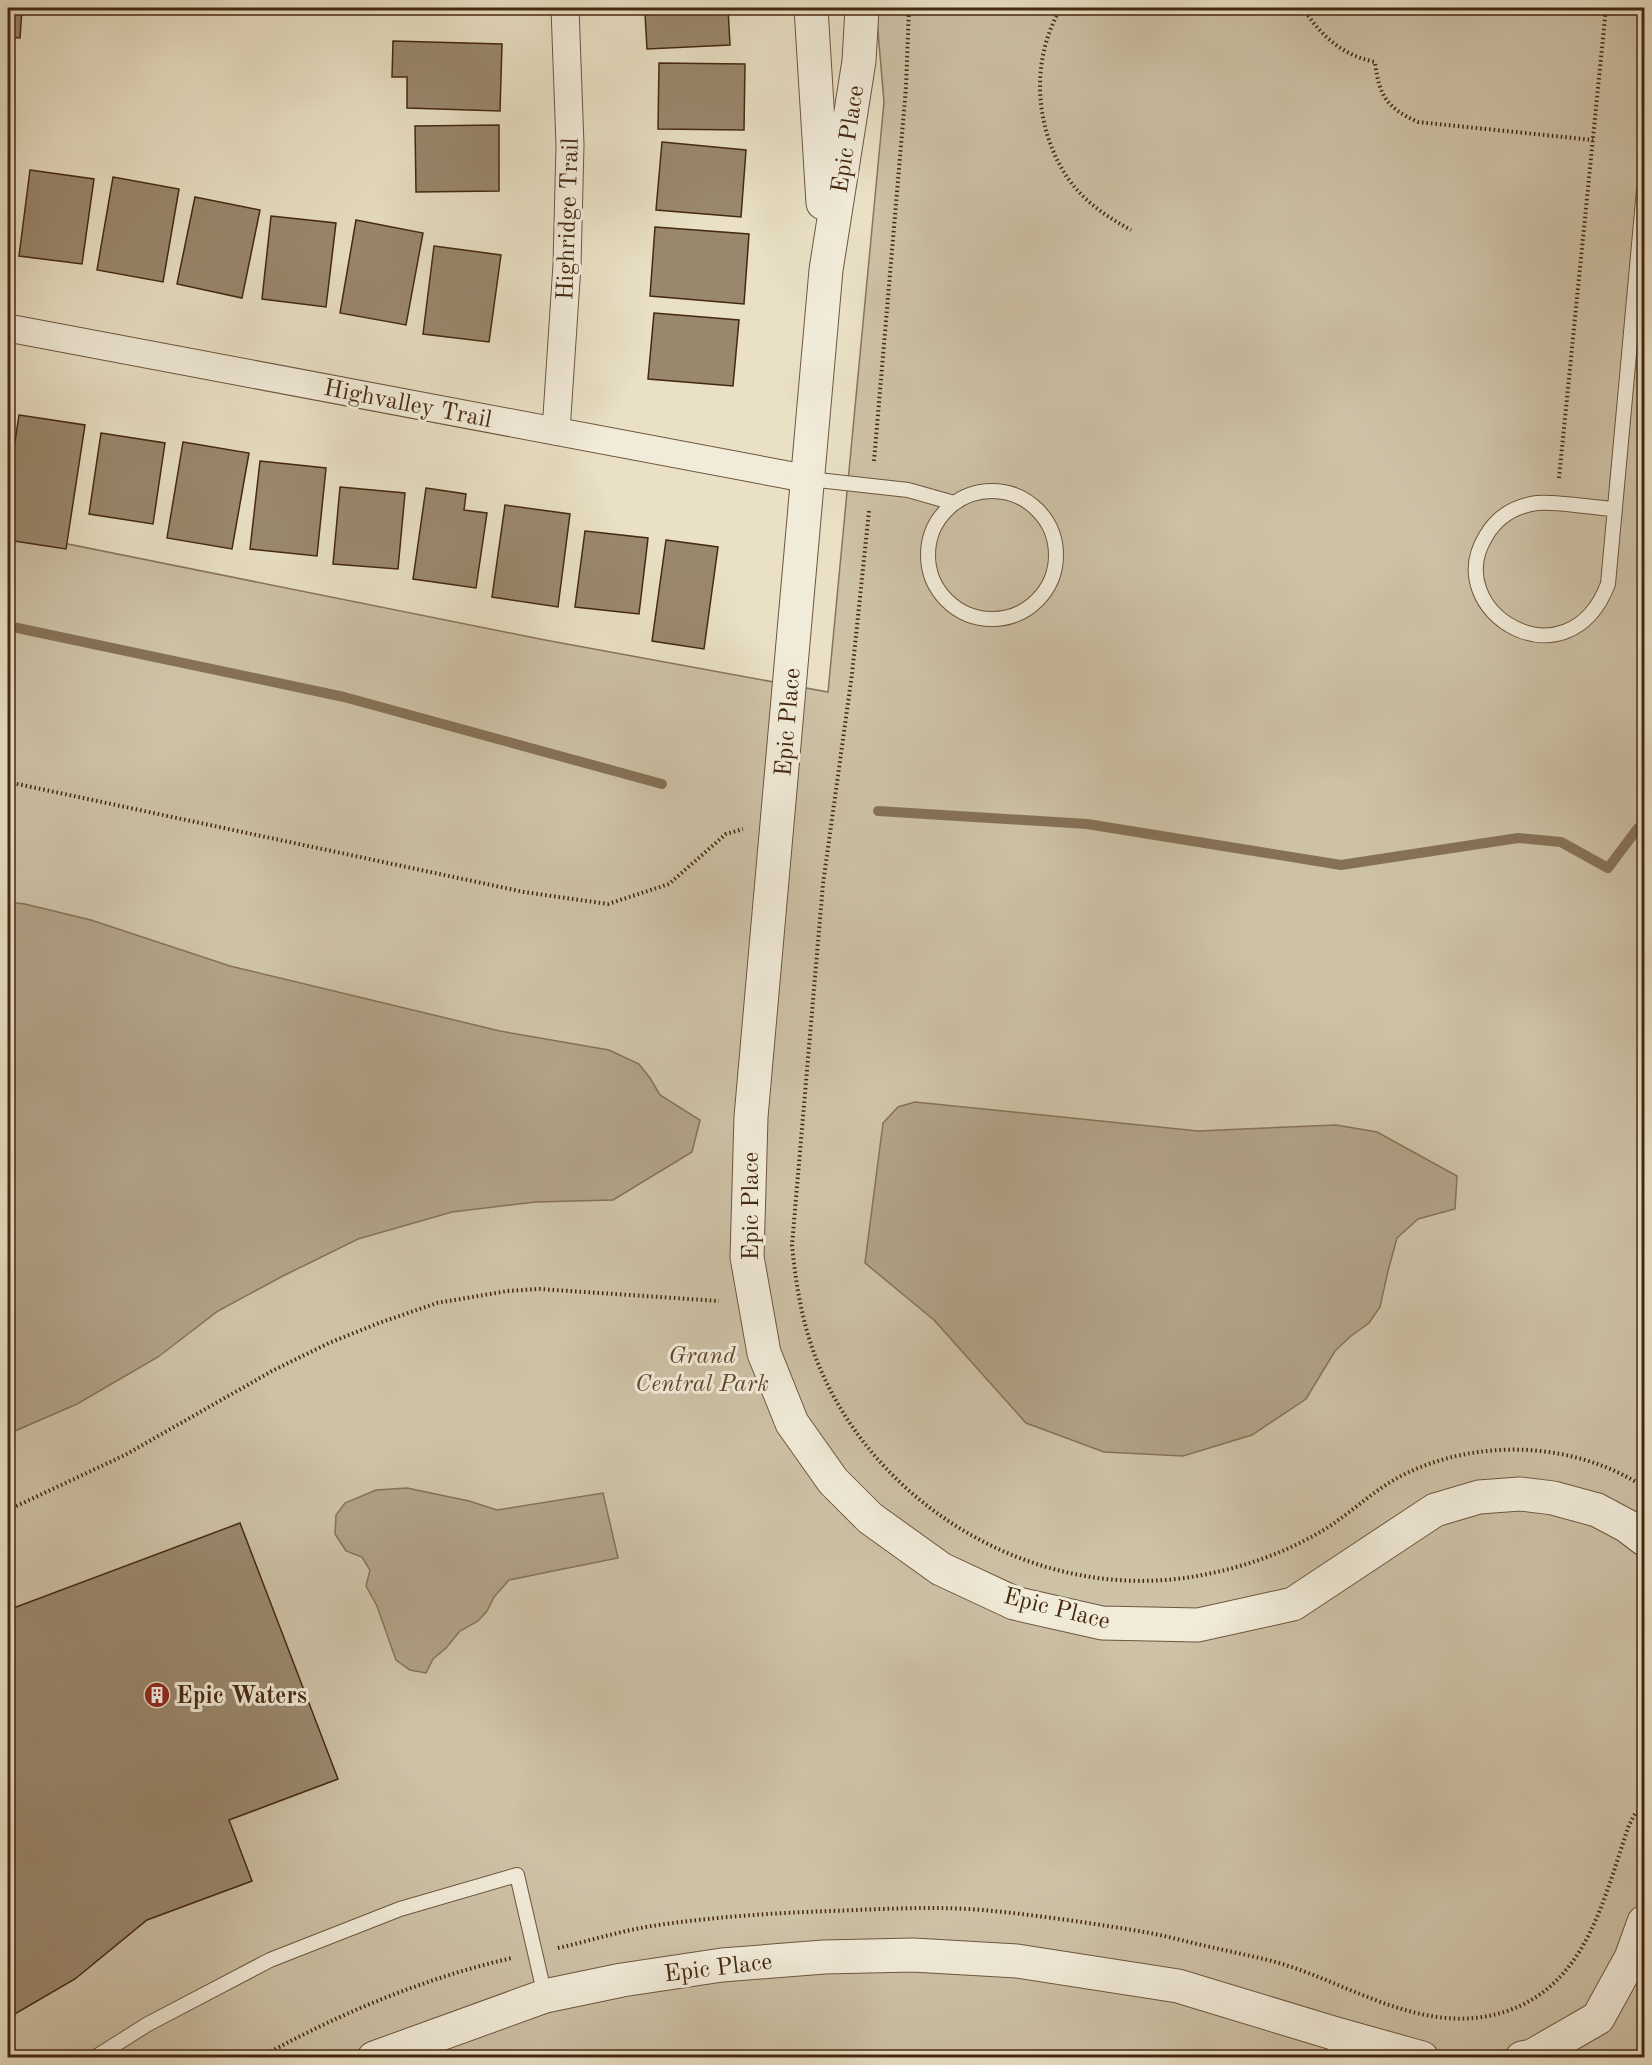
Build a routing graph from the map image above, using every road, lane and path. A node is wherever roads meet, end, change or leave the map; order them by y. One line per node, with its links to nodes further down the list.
1 (565, 8): 13 (street, Highridge Trail)
2 (811, 8): 11 (street, Epic Place)
3 (861, 8): 11 (street, Epic Place)
4 (909, 8): 15 (path)
5 (1062, 8): 10 (path)
6 (1303, 8): 8 (path)
7 (1606, 8): 8 (path)
8 (1593, 140): 17 (path)
9 (1644, 190): 18 (lane)
10 (1131, 230)
11 (826, 270): 14 (street, Epic Place)
12 (8, 328): 13 (street, Highvalley Trail)
13 (556, 431): 14 (street, Highvalley Trail)
14 (809, 479): 15 (lane); 20 (street, Epic Place)
15 (872, 486): 16 (lane); 22 (path)
16 (954, 503): 16 (lane)
17 (1557, 504): 18 (lane); 18 (lane)
18 (1614, 509)
19 (8, 783): 20 (path)
20 (778, 818): 21 (street, Epic Place)
21 (754, 1298): 23 (path); 24 (street, Epic Place)
22 (1644, 1487)
23 (8, 1510)
24 (1644, 1539)
25 (1644, 1922): 31 (street)
26 (545, 1996): 27 (street, Epic Place); 28 (lane); 29 (street, Epic Place)
27 (1336, 2046): 30 (street, Epic Place)
28 (94, 2058)
29 (374, 2058)
30 (1422, 2058)
31 (1522, 2058)

